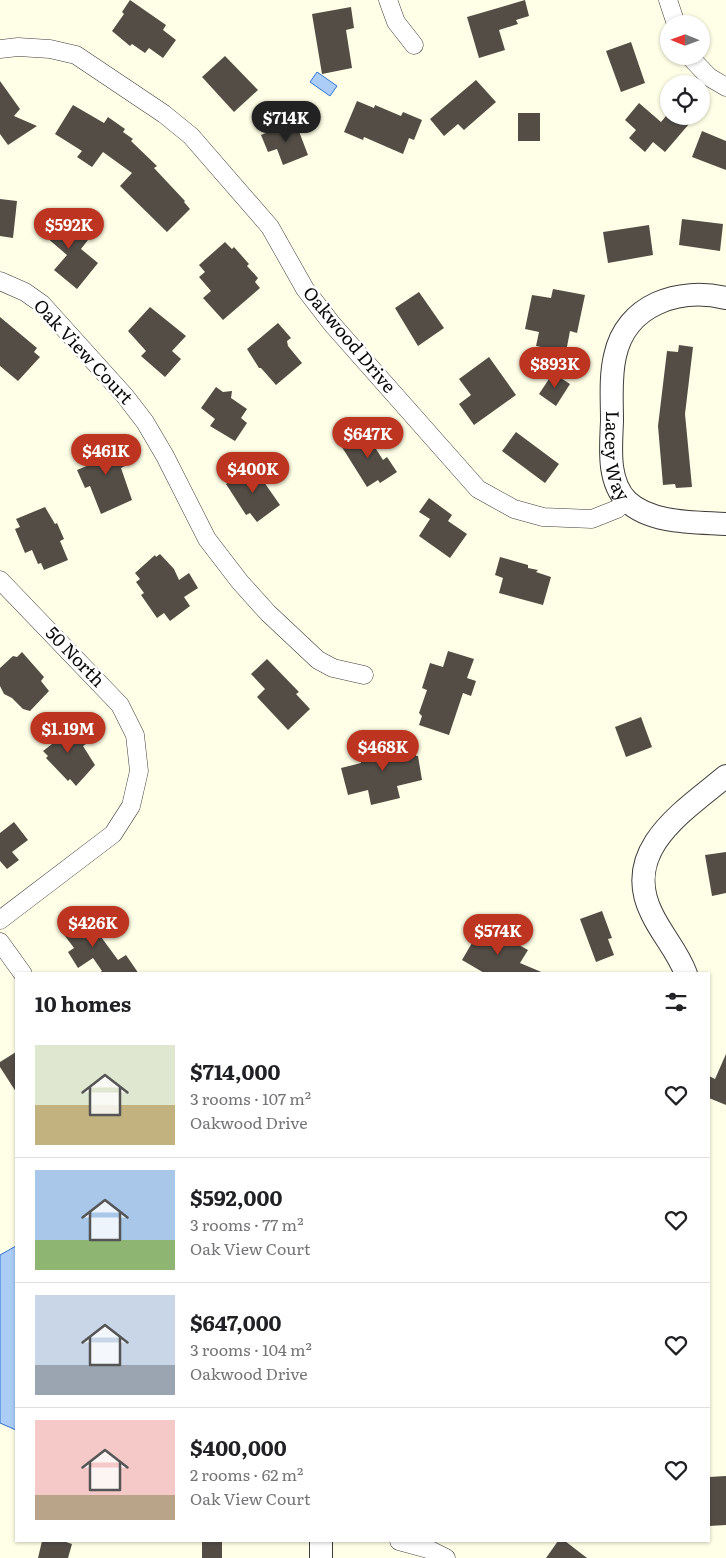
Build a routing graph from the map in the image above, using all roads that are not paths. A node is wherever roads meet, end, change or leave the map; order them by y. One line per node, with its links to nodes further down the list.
1 (388, 0): 4 (street)
2 (668, 0): 3 (street)
3 (673, 15)
4 (414, 45)
5 (0, 49): 10 (street, Oakwood Drive)
6 (698, 65): 7 (street)
7 (726, 87)
8 (0, 281): 13 (street, Oak View Court)
9 (726, 298): 10 (street, Lacey Way)
10 (626, 500): 11 (street, Lacey Way)
11 (726, 524)
12 (0, 580): 15 (street, 50 North)
13 (364, 675)
14 (726, 776): 18 (street)
15 (0, 920)
16 (0, 942): 17 (street)
17 (22, 972)
18 (685, 972)
19 (321, 1542): 21 (street)
20 (403, 1542): 22 (street)
21 (321, 1558)
22 (446, 1558)

